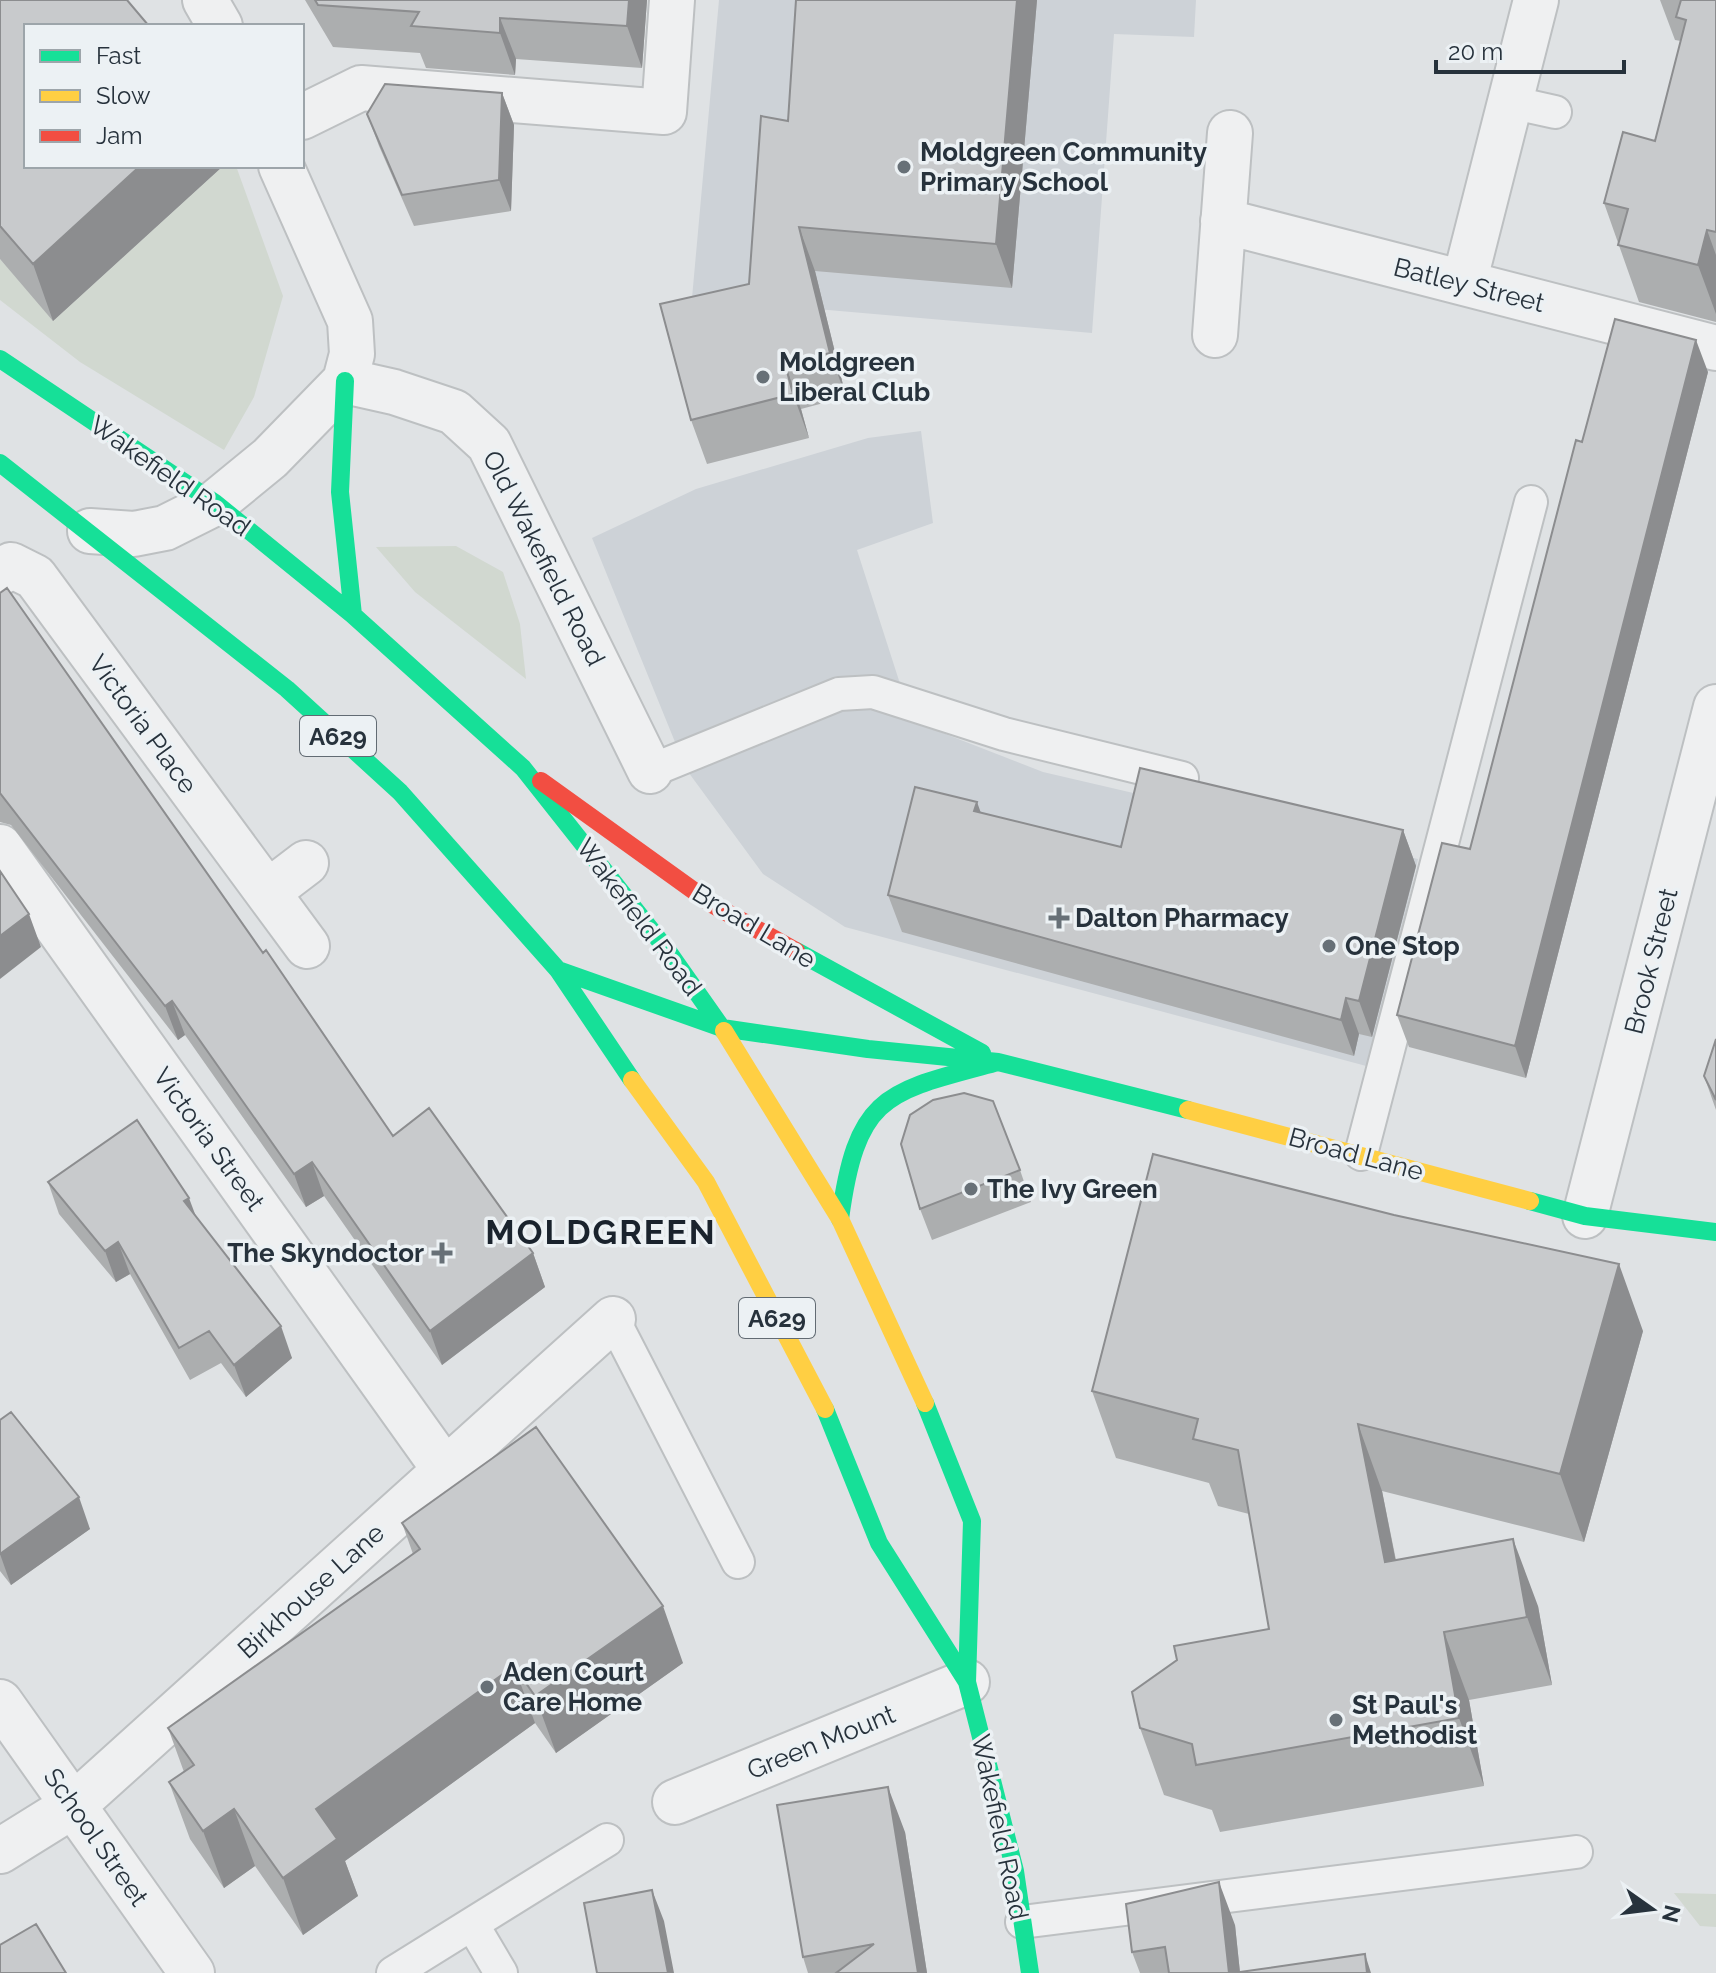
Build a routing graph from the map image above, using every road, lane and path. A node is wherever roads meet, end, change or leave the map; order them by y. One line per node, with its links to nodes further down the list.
1 (205, 0): 4 (street)
2 (672, 0): 7 (street)
3 (1536, 0): 5 (street)
4 (219, 24)
5 (1510, 102): 6 (lane); 11 (street)
6 (1555, 112)
7 (304, 116)
8 (1230, 133): 10 (street)
9 (282, 168): 15 (street)
10 (1223, 221): 11 (street, Batley Street); 12 (street)
11 (1464, 283): 13 (street, Batley Street)
12 (1215, 335)
13 (1716, 348)
14 (0, 359): 18 (main road, Wakefield Road / A629)
15 (345, 381): 18 (street); 21 (main road); 24 (street, Old Wakefield Road)
16 (0, 463): 19 (main road, Wakefield Road / A629)
17 (1531, 502): 33 (lane)
18 (215, 503): 19 (street); 21 (main road, Wakefield Road / A629)
19 (90, 531): 30 (main road, Wakefield Road / A629)
20 (6, 569): 28 (street, Victoria Place)
21 (353, 615): 23 (main road, Wakefield Road / A629)
22 (1716, 707): 34 (street, Brook Street)
23 (523, 768): 31 (main road, Wakefield Road / A629); 32 (main road, Broad Lane)
24 (650, 771): 25 (lane)
25 (1205, 784)
26 (0, 847): 38 (street, Victoria Street)
27 (306, 863): 28 (street)
28 (268, 892): 29 (street, Victoria Place)
29 (307, 946)
30 (558, 970): 31 (main road, Broad Lane); 40 (main road, Wakefield Road / A629)
31 (722, 1028): 32 (main road, Broad Lane); 35 (main road, Wakefield Road / A629)
32 (998, 1062): 33 (main road, Broad Lane); 35 (main road)
33 (1361, 1154): 34 (main road, Broad Lane)
34 (1585, 1216): 36 (main road, Broad Lane)
35 (840, 1219): 40 (main road, Wakefield Road / A629)
36 (1716, 1232)
37 (613, 1319): 38 (street, Birkhouse Lane); 39 (lane)
38 (445, 1470): 43 (street, Birkhouse Lane)
39 (738, 1562)
40 (967, 1682): 42 (street, Green Mount); 47 (main road, Wakefield Road / A629)
41 (0, 1702): 43 (street, School Street)
42 (675, 1802)
43 (74, 1805): 45 (street, Birkhouse Lane); 49 (street, School Street)
44 (607, 1840): 48 (lane)
45 (0, 1851)
46 (1576, 1852): 47 (lane)
47 (1022, 1922): 52 (main road, Wakefield Road / A629)
48 (472, 1924): 50 (lane); 51 (lane)
49 (192, 1973)
50 (393, 1973)
51 (501, 1973)
52 (1030, 1973)

